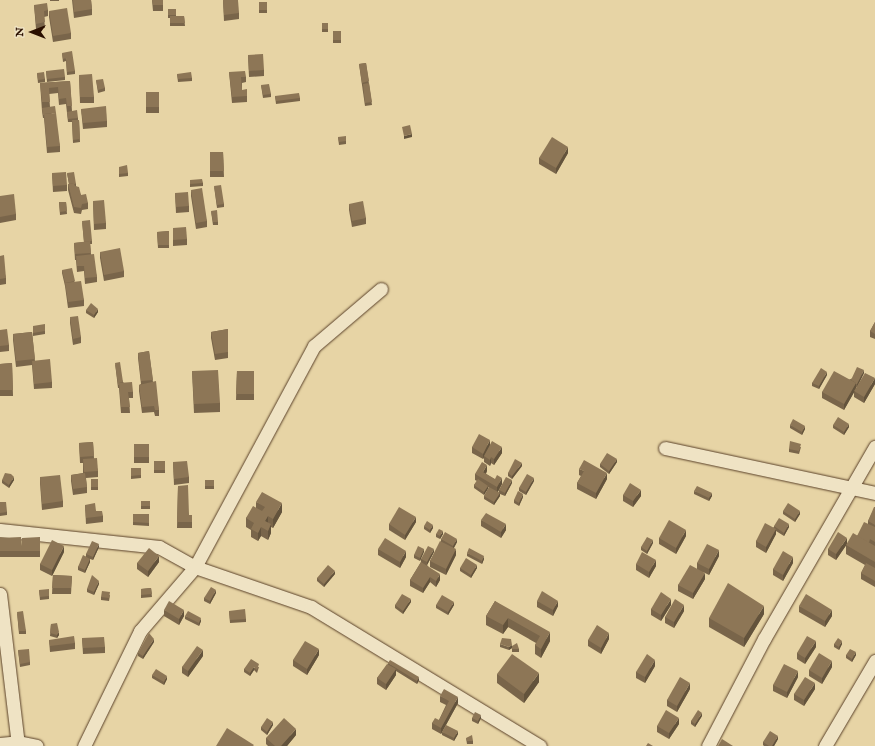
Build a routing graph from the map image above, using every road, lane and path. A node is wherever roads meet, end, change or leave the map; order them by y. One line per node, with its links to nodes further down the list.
1 (381, 289): 7 (street)
2 (875, 447): 4 (street)
3 (666, 448): 4 (street)
4 (852, 487): 5 (street); 15 (street)
5 (875, 493)
6 (0, 530): 7 (street)
7 (195, 567): 13 (street); 14 (street)
8 (0, 594): 11 (street)
9 (875, 661): 16 (street)
10 (0, 744): 11 (street)
11 (18, 744): 12 (street)
12 (37, 746)
13 (84, 746)
14 (540, 746)
15 (708, 746)
16 (825, 746)

